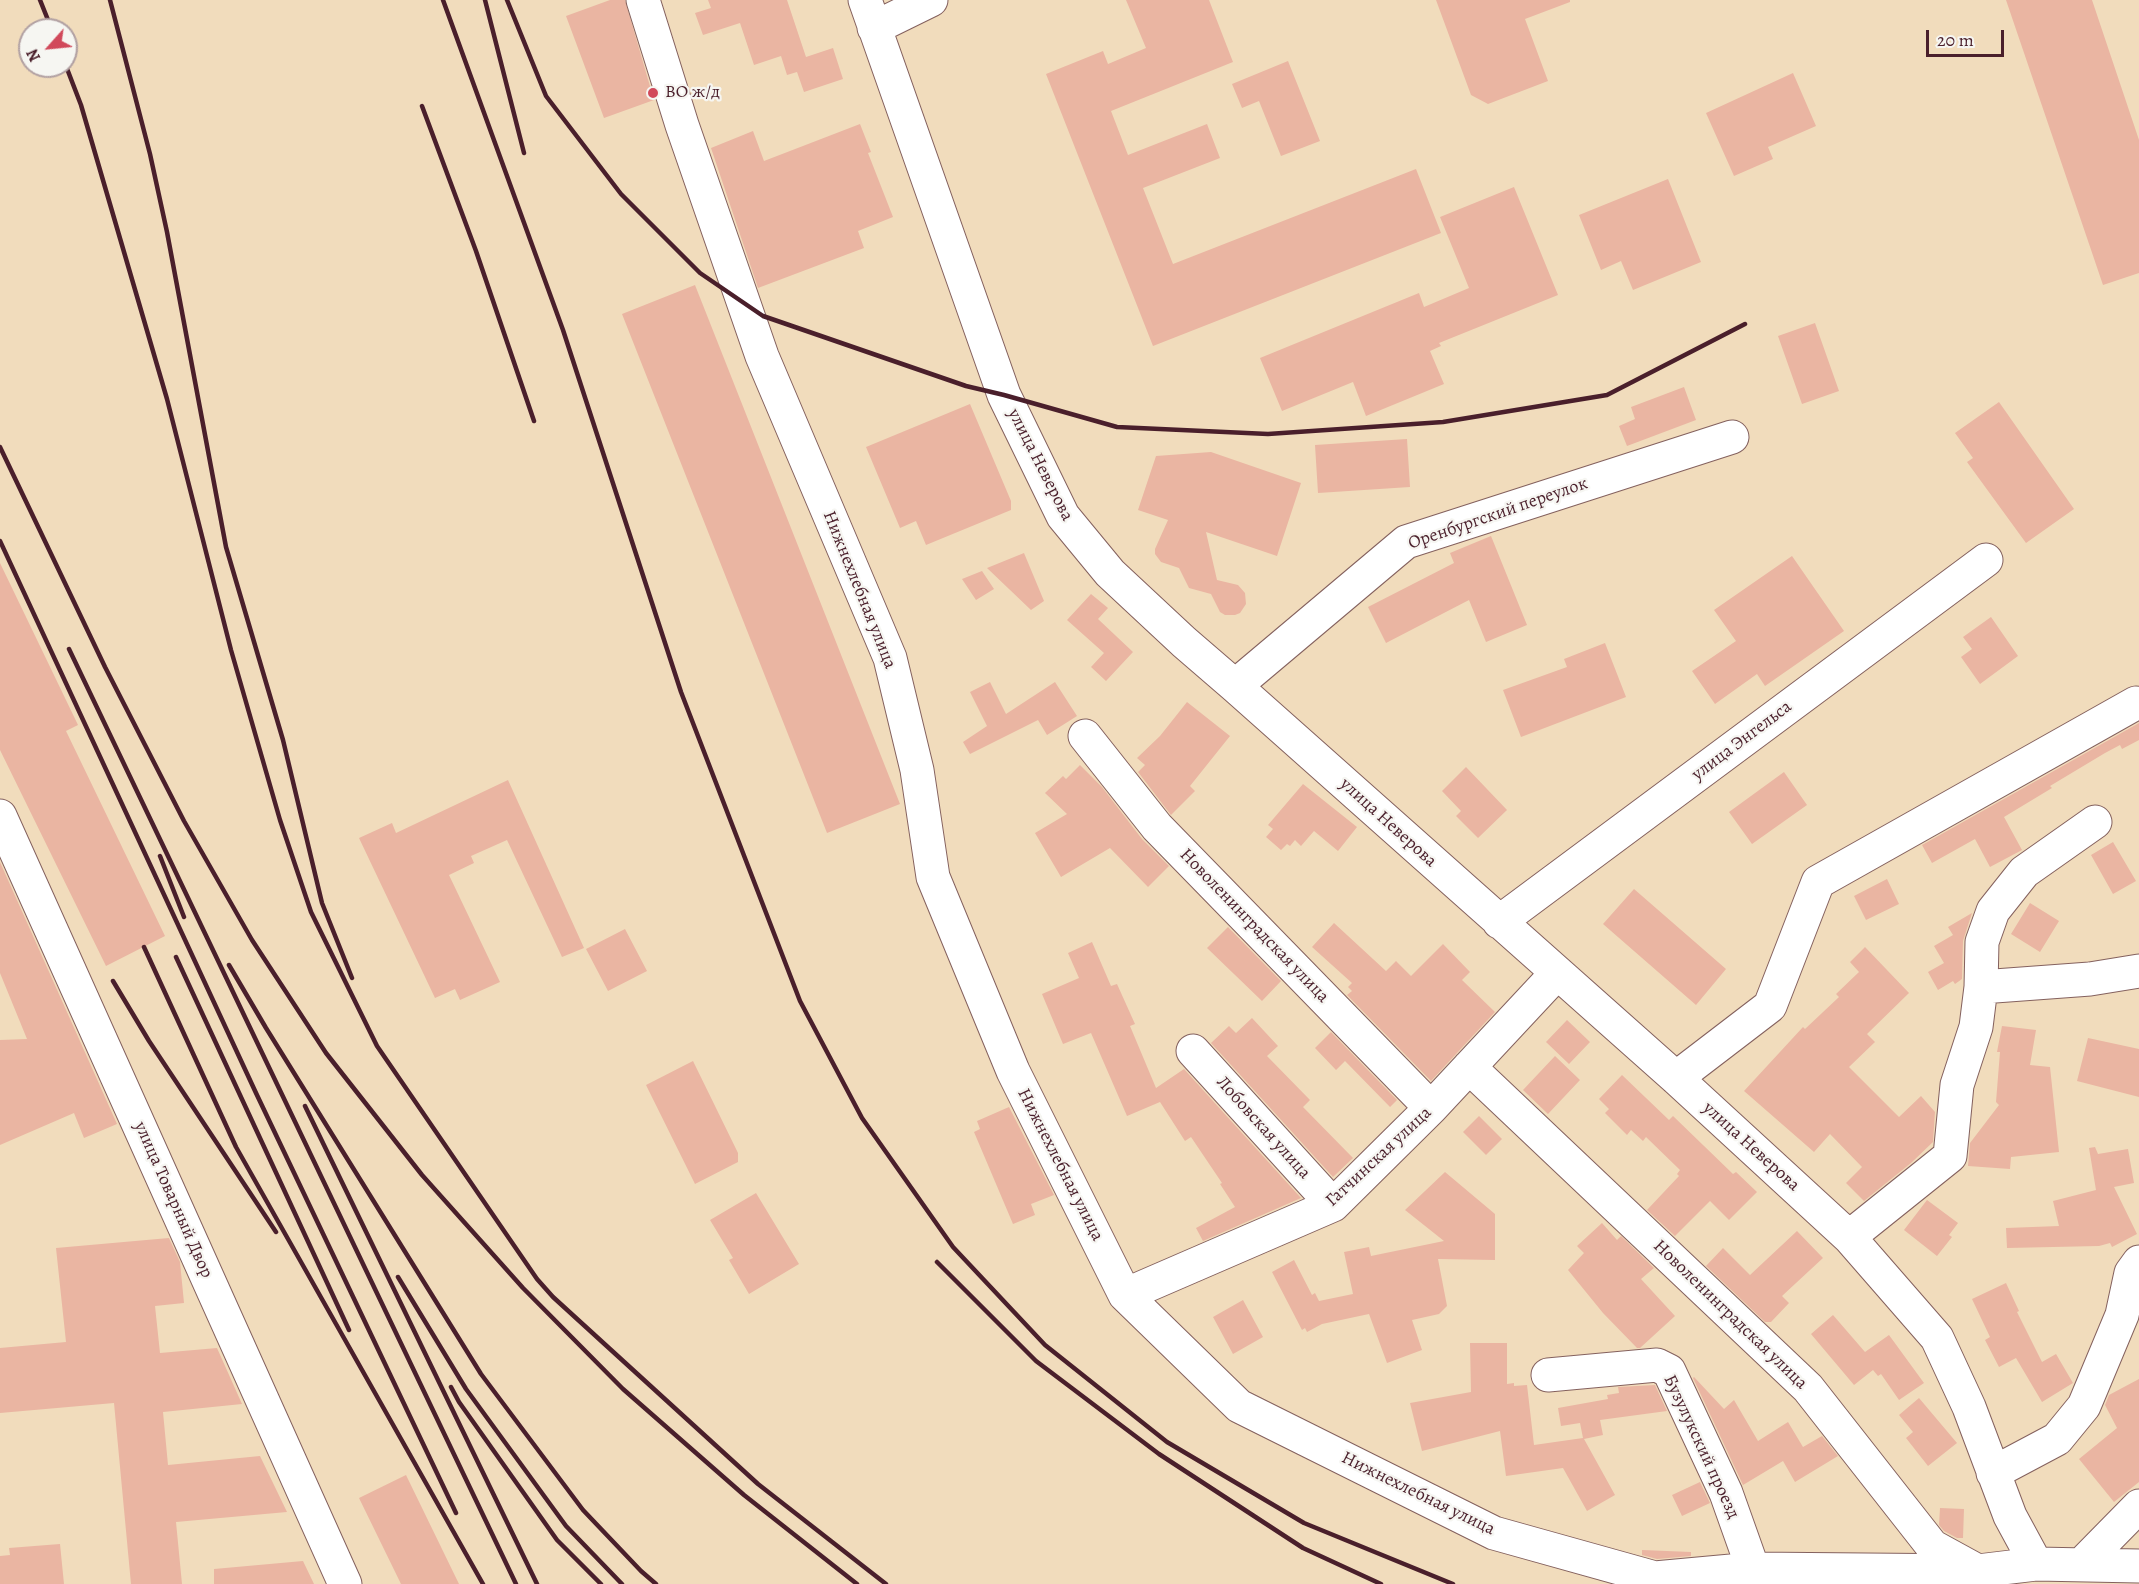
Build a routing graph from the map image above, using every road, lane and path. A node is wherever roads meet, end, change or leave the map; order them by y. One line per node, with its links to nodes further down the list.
1 (643, 0): 22 (street, Нижнехлебная улица)
2 (931, 0): 3 (street)
3 (870, 14): 6 (street, улица Неверова)
4 (1732, 437): 6 (street, Оренбургский переулок)
5 (1986, 560): 11 (street, улица Энгельса)
6 (1235, 686): 11 (street, улица Неверова)
7 (2136, 703): 17 (street)
8 (1085, 736): 18 (street, Новоленинградская улица)
9 (0, 816): 31 (street, улица Товарный Двор)
10 (2095, 822): 14 (street)
11 (1499, 922): 13 (street, улица Неверова)
12 (2139, 971): 14 (street)
13 (1557, 973): 16 (street, Гатчинская улица); 17 (street, улица Неверова)
14 (1981, 987): 20 (street)
15 (1194, 1051): 19 (street, Лобовская улица)
16 (1469, 1067): 18 (street, Гатчинская улица); 30 (street, Новоленинградская улица)
17 (1676, 1078): 20 (street, улица Неверова)
18 (1431, 1108): 19 (street, Гатчинская улица)
19 (1333, 1205): 22 (street, Гатчинская улица)
20 (1849, 1236): 24 (street, улица Неверова)
21 (2139, 1262): 24 (street)
22 (1125, 1295): 29 (street, Нижнехлебная улица)
23 (1548, 1375): 29 (street, Бузулукский проезд)
24 (1993, 1473): 26 (street, улица Неверова)
25 (2139, 1506): 27 (street)
26 (2036, 1564): 27 (street, Нижнехлебная улица); 30 (street, Нижнехлебная улица)
27 (2081, 1565): 28 (street, Нижнехлебная улица)
28 (2139, 1566)
29 (1753, 1569): 30 (street, Нижнехлебная улица)
30 (1978, 1571)
31 (345, 1584)

